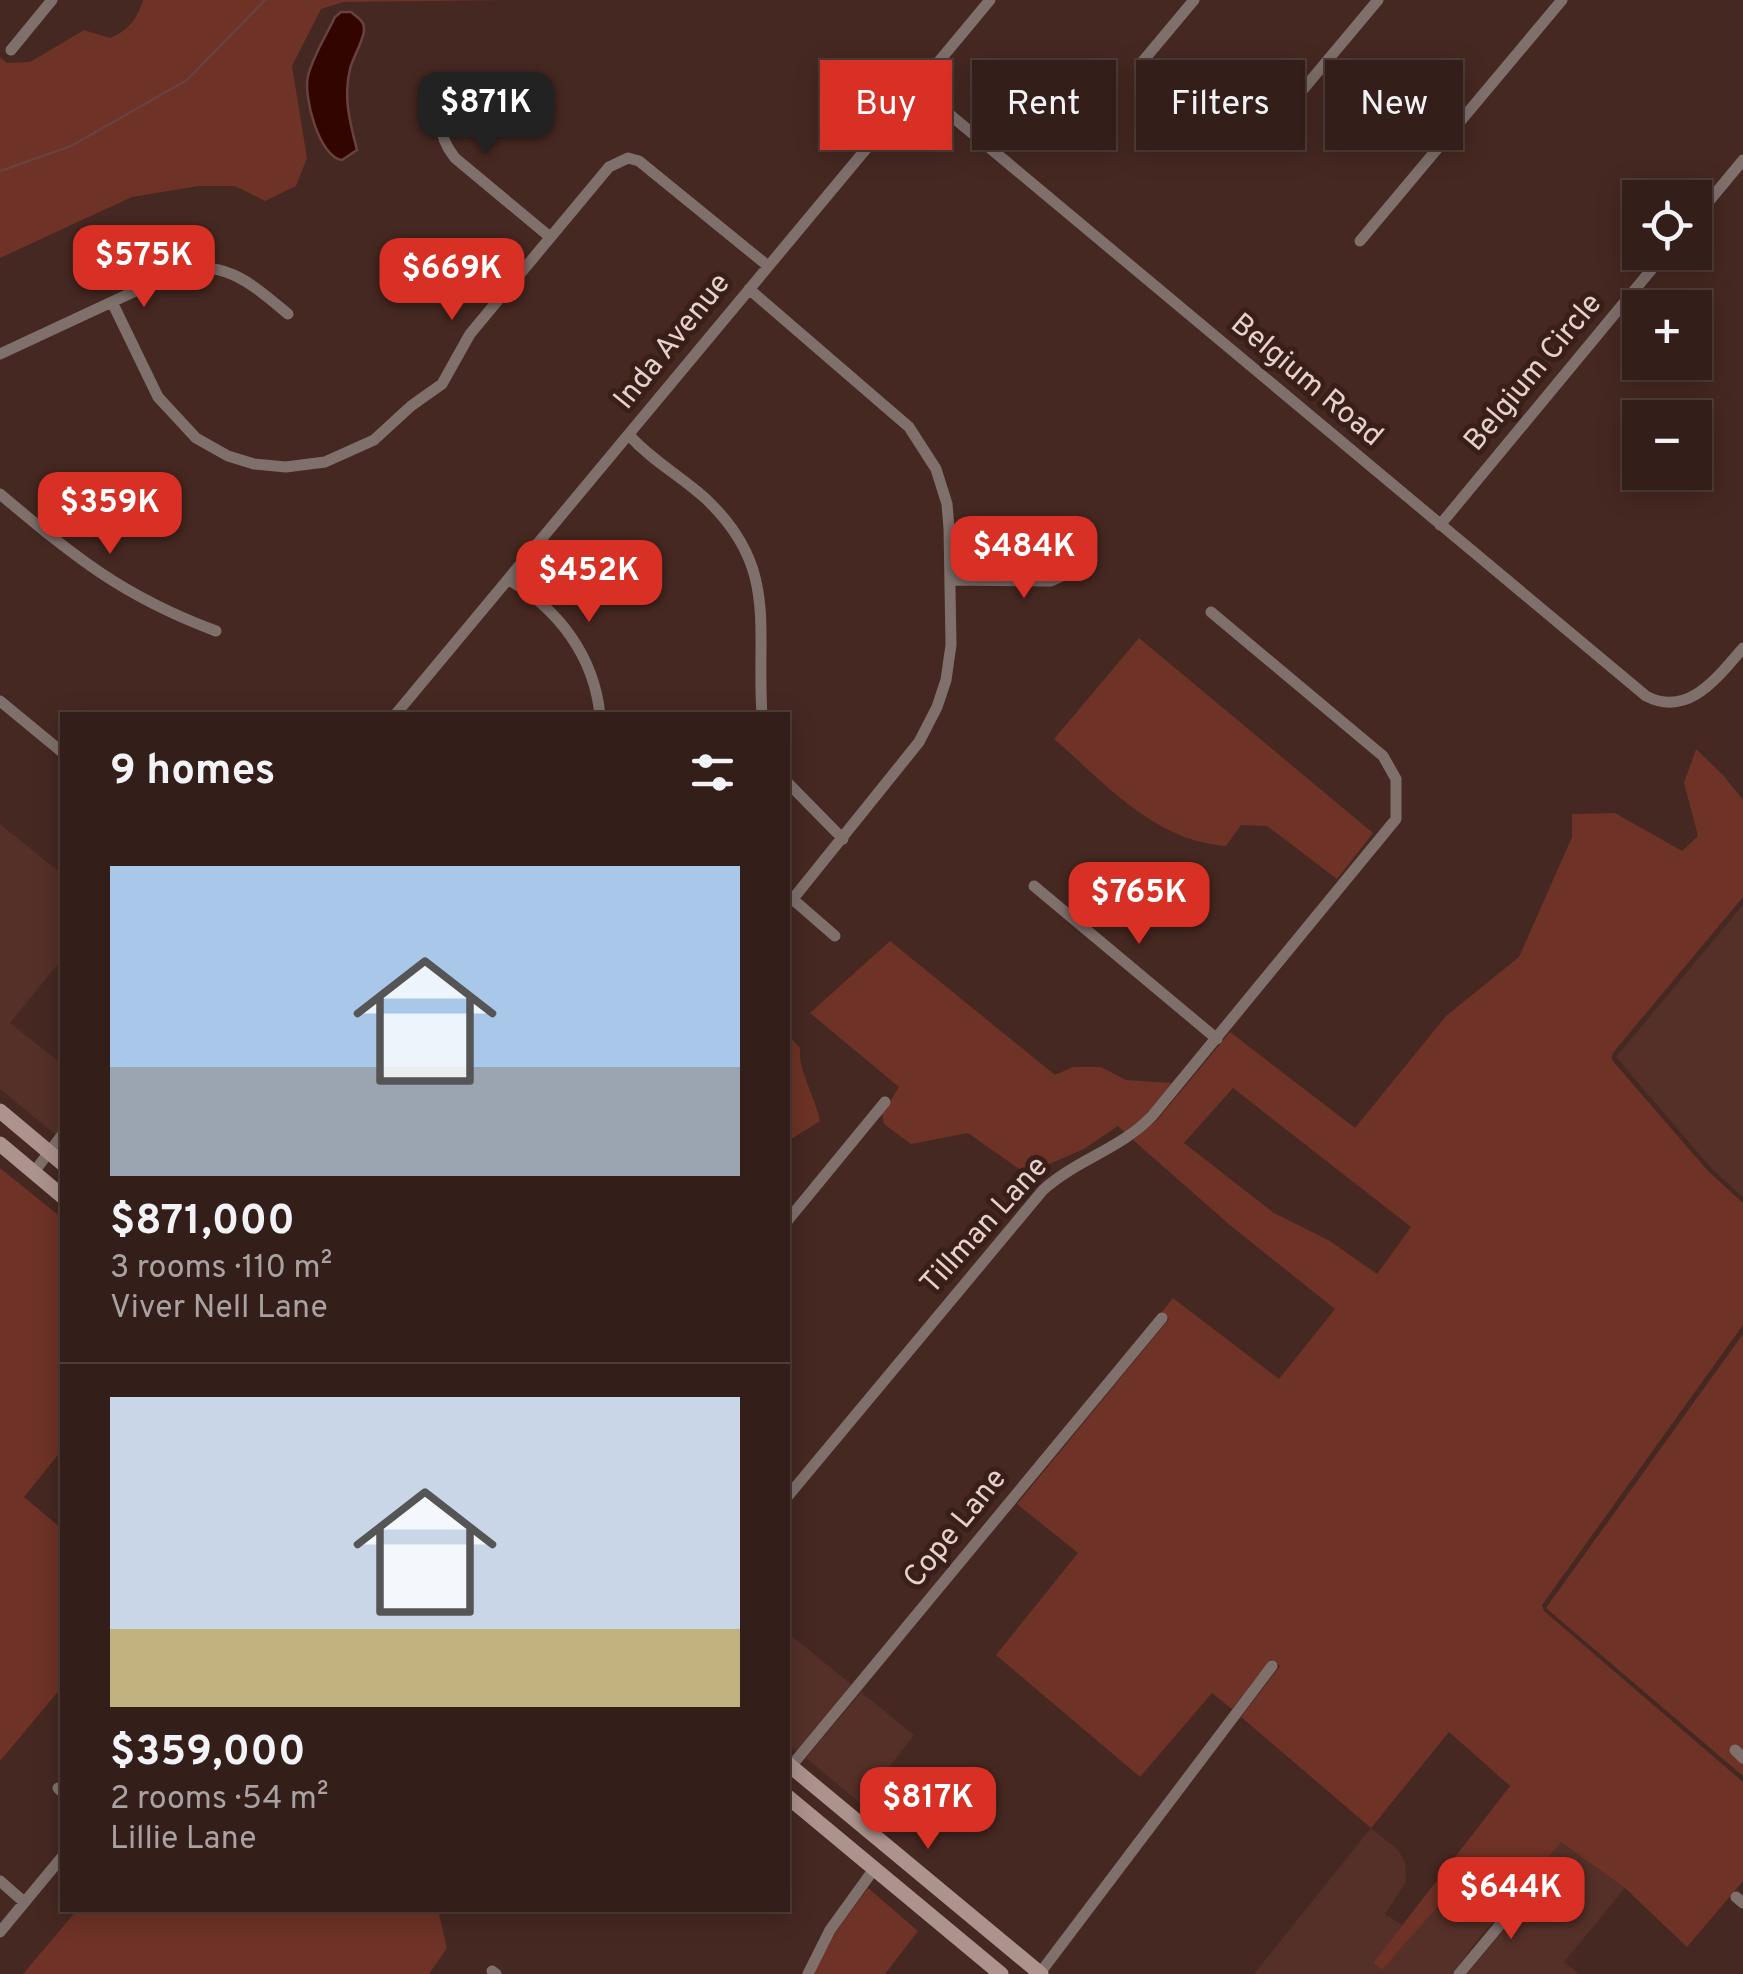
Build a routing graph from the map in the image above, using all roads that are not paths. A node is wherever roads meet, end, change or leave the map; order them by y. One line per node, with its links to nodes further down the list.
1 (52, 0): 6 (street)
2 (990, 0): 7 (street, Inda Avenue)
3 (1194, 0): 8 (street)
4 (1378, 0): 10 (street)
5 (1556, 2): 16 (street)
6 (11, 50)
7 (941, 60)
8 (1143, 60)
9 (503, 80): 15 (street)
10 (1305, 87)
11 (952, 116): 25 (street, Belgium Road)
12 (866, 150): 17 (street, Inda Avenue)
13 (1743, 160): 14 (street)
14 (1712, 197)
15 (550, 237): 17 (street); 20 (street)
16 (1360, 241)
17 (768, 266): 19 (street, Inda Avenue)
18 (1651, 270): 25 (street, Belgium Circle)
19 (748, 289): 23 (street, Inda Avenue); 28 (street)
20 (112, 302): 21 (street); 22 (street)
21 (288, 314)
22 (0, 354)
23 (629, 435): 27 (street, Inda Avenue); 35 (street)
24 (0, 494): 30 (street)
25 (1440, 525): 31 (street, Belgium Road)
26 (1084, 566): 28 (street)
27 (508, 580): 33 (street, Inda Avenue); 34 (street)
28 (951, 580): 38 (street)
29 (1211, 612): 42 (street, Tillman Lane)
30 (216, 631)
31 (1743, 648)
32 (0, 701): 36 (street)
33 (398, 712)
34 (599, 712)
35 (762, 712)
36 (60, 750)
37 (790, 786): 38 (street)
38 (843, 839): 40 (street)
39 (1034, 886): 42 (street)
40 (790, 897): 41 (street)
41 (835, 936)
42 (1217, 1038): 51 (street, Tillman Lane)
43 (885, 1102): 49 (street)
44 (1, 1115): 46 (main road)
45 (0, 1144): 47 (main road)
46 (56, 1158): 47 (street)
47 (34, 1172): 48 (main road)
48 (60, 1194)
49 (790, 1218)
50 (1162, 1318): 53 (street, Cope Lane)
51 (790, 1494)
52 (1272, 1666): 64 (street)
53 (790, 1766)
54 (790, 1768): 64 (main road)
55 (790, 1799): 57 (main road)
56 (60, 1858): 60 (street)
57 (874, 1869): 62 (street); 63 (main road)
58 (0, 1881): 60 (street)
59 (1542, 1889): 65 (street)
60 (24, 1902): 61 (street)
61 (0, 1932)
62 (808, 1974)
63 (1001, 1974)
64 (1040, 1974)
65 (1459, 1974)

